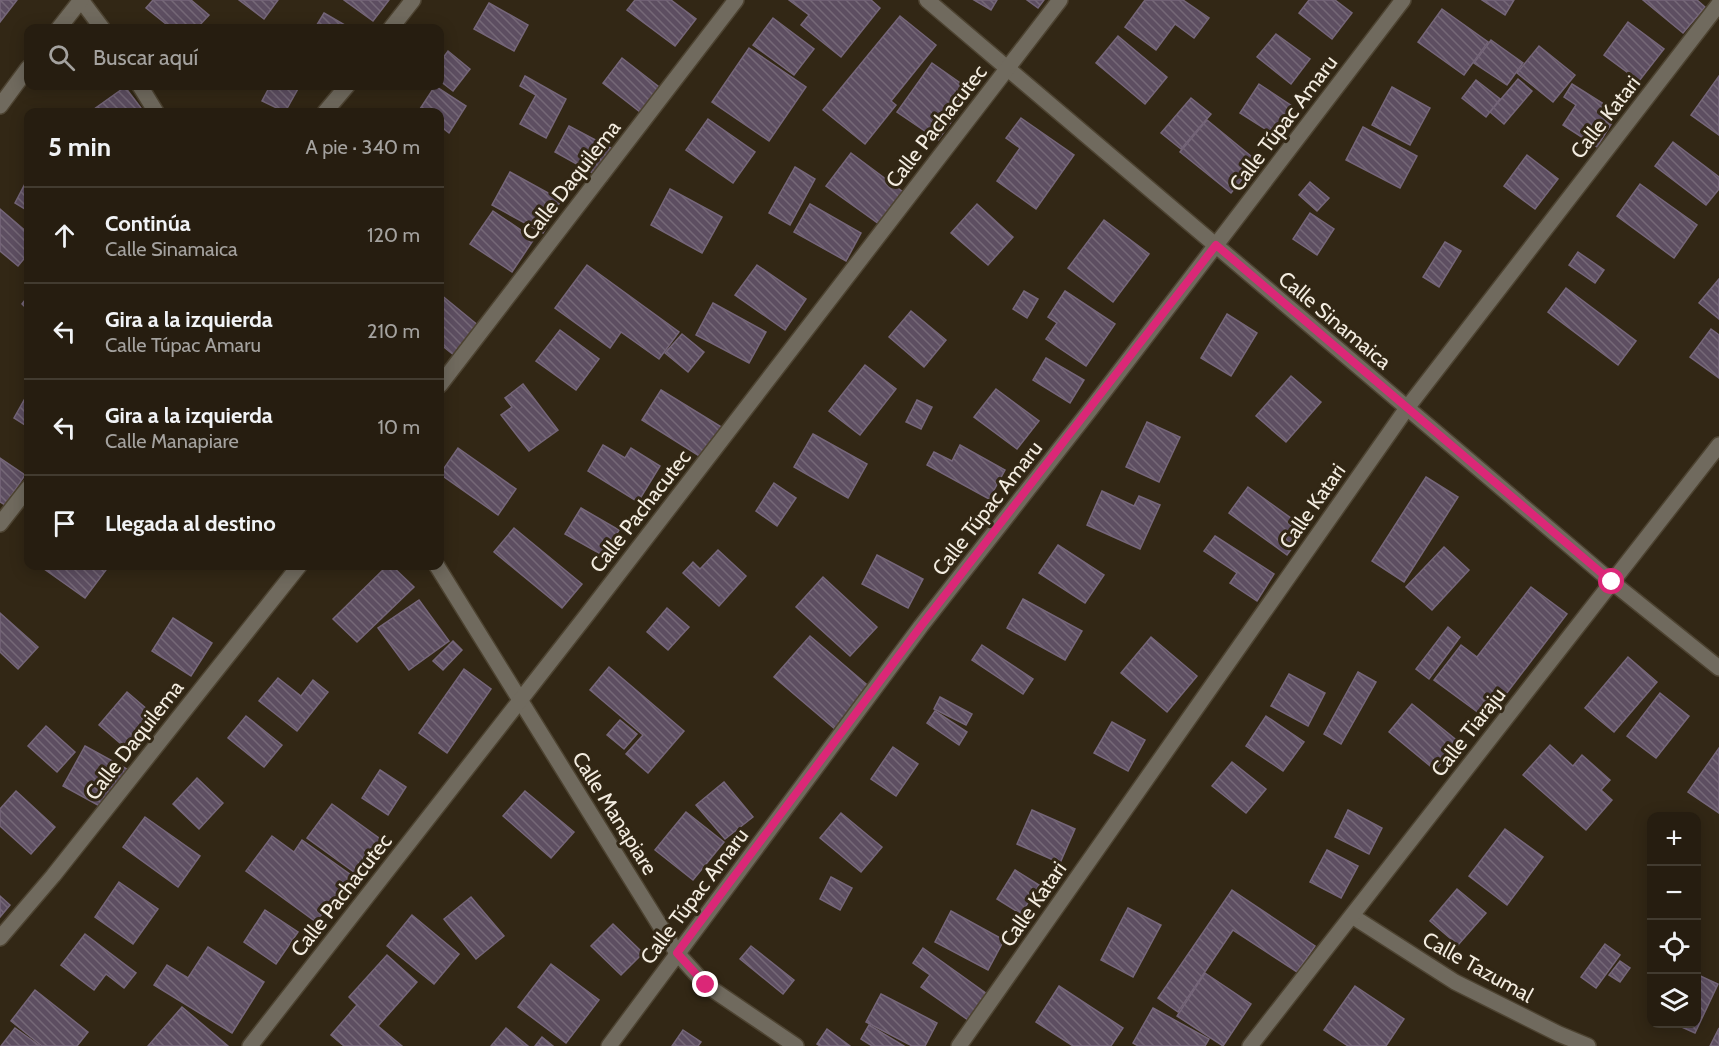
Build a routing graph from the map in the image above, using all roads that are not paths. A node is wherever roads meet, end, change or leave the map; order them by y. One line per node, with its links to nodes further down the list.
1 (81, 0): 8 (street); 9 (street)
2 (414, 0): 10 (street)
3 (736, 0): 19 (street, Calle Daquilema)
4 (927, 0): 11 (street, Calle Sinamaica)
5 (1060, 0): 11 (street, Calle Pachacutec)
6 (1404, 0): 18 (street, Calle Túpac Amaru)
7 (1719, 4): 20 (street, Calle Katari)
8 (62, 24)
9 (99, 24)
10 (394, 24)
11 (1006, 68): 18 (street, Calle Sinamaica); 28 (street, Calle Pachacutec)
12 (24, 73): 15 (street)
13 (142, 90): 16 (street)
14 (344, 90): 17 (street)
15 (0, 106)
16 (154, 108)
17 (329, 108)
18 (1216, 245): 20 (street, Calle Sinamaica); 31 (street, Calle Túpac Amaru)
19 (444, 380)
20 (1407, 408): 26 (street, Calle Sinamaica); 36 (street, Calle Katari)
21 (1719, 445): 26 (street, Calle Tiaraju)
22 (24, 494): 23 (street)
23 (0, 524)
24 (296, 570): 30 (street, Calle Daquilema)
25 (439, 570): 28 (street, Calle Manapiare)
26 (1612, 582): 27 (street, Calle Sinamaica); 29 (street, Calle Tiaraju)
27 (1719, 668)
28 (520, 700): 31 (street, Calle Manapiare); 33 (street, Calle Pachacutec)
29 (1352, 916): 32 (street, Calle Tazumal); 37 (street, Calle Tiaraju)
30 (0, 938)
31 (677, 953): 34 (street, Calle Túpac Amaru); 35 (street, Calle Manapiare)
32 (1557, 1040): 38 (street, Calle Tazumal)
33 (250, 1046)
34 (609, 1046)
35 (796, 1046)
36 (959, 1046)
37 (1250, 1046)
38 (1588, 1046)

